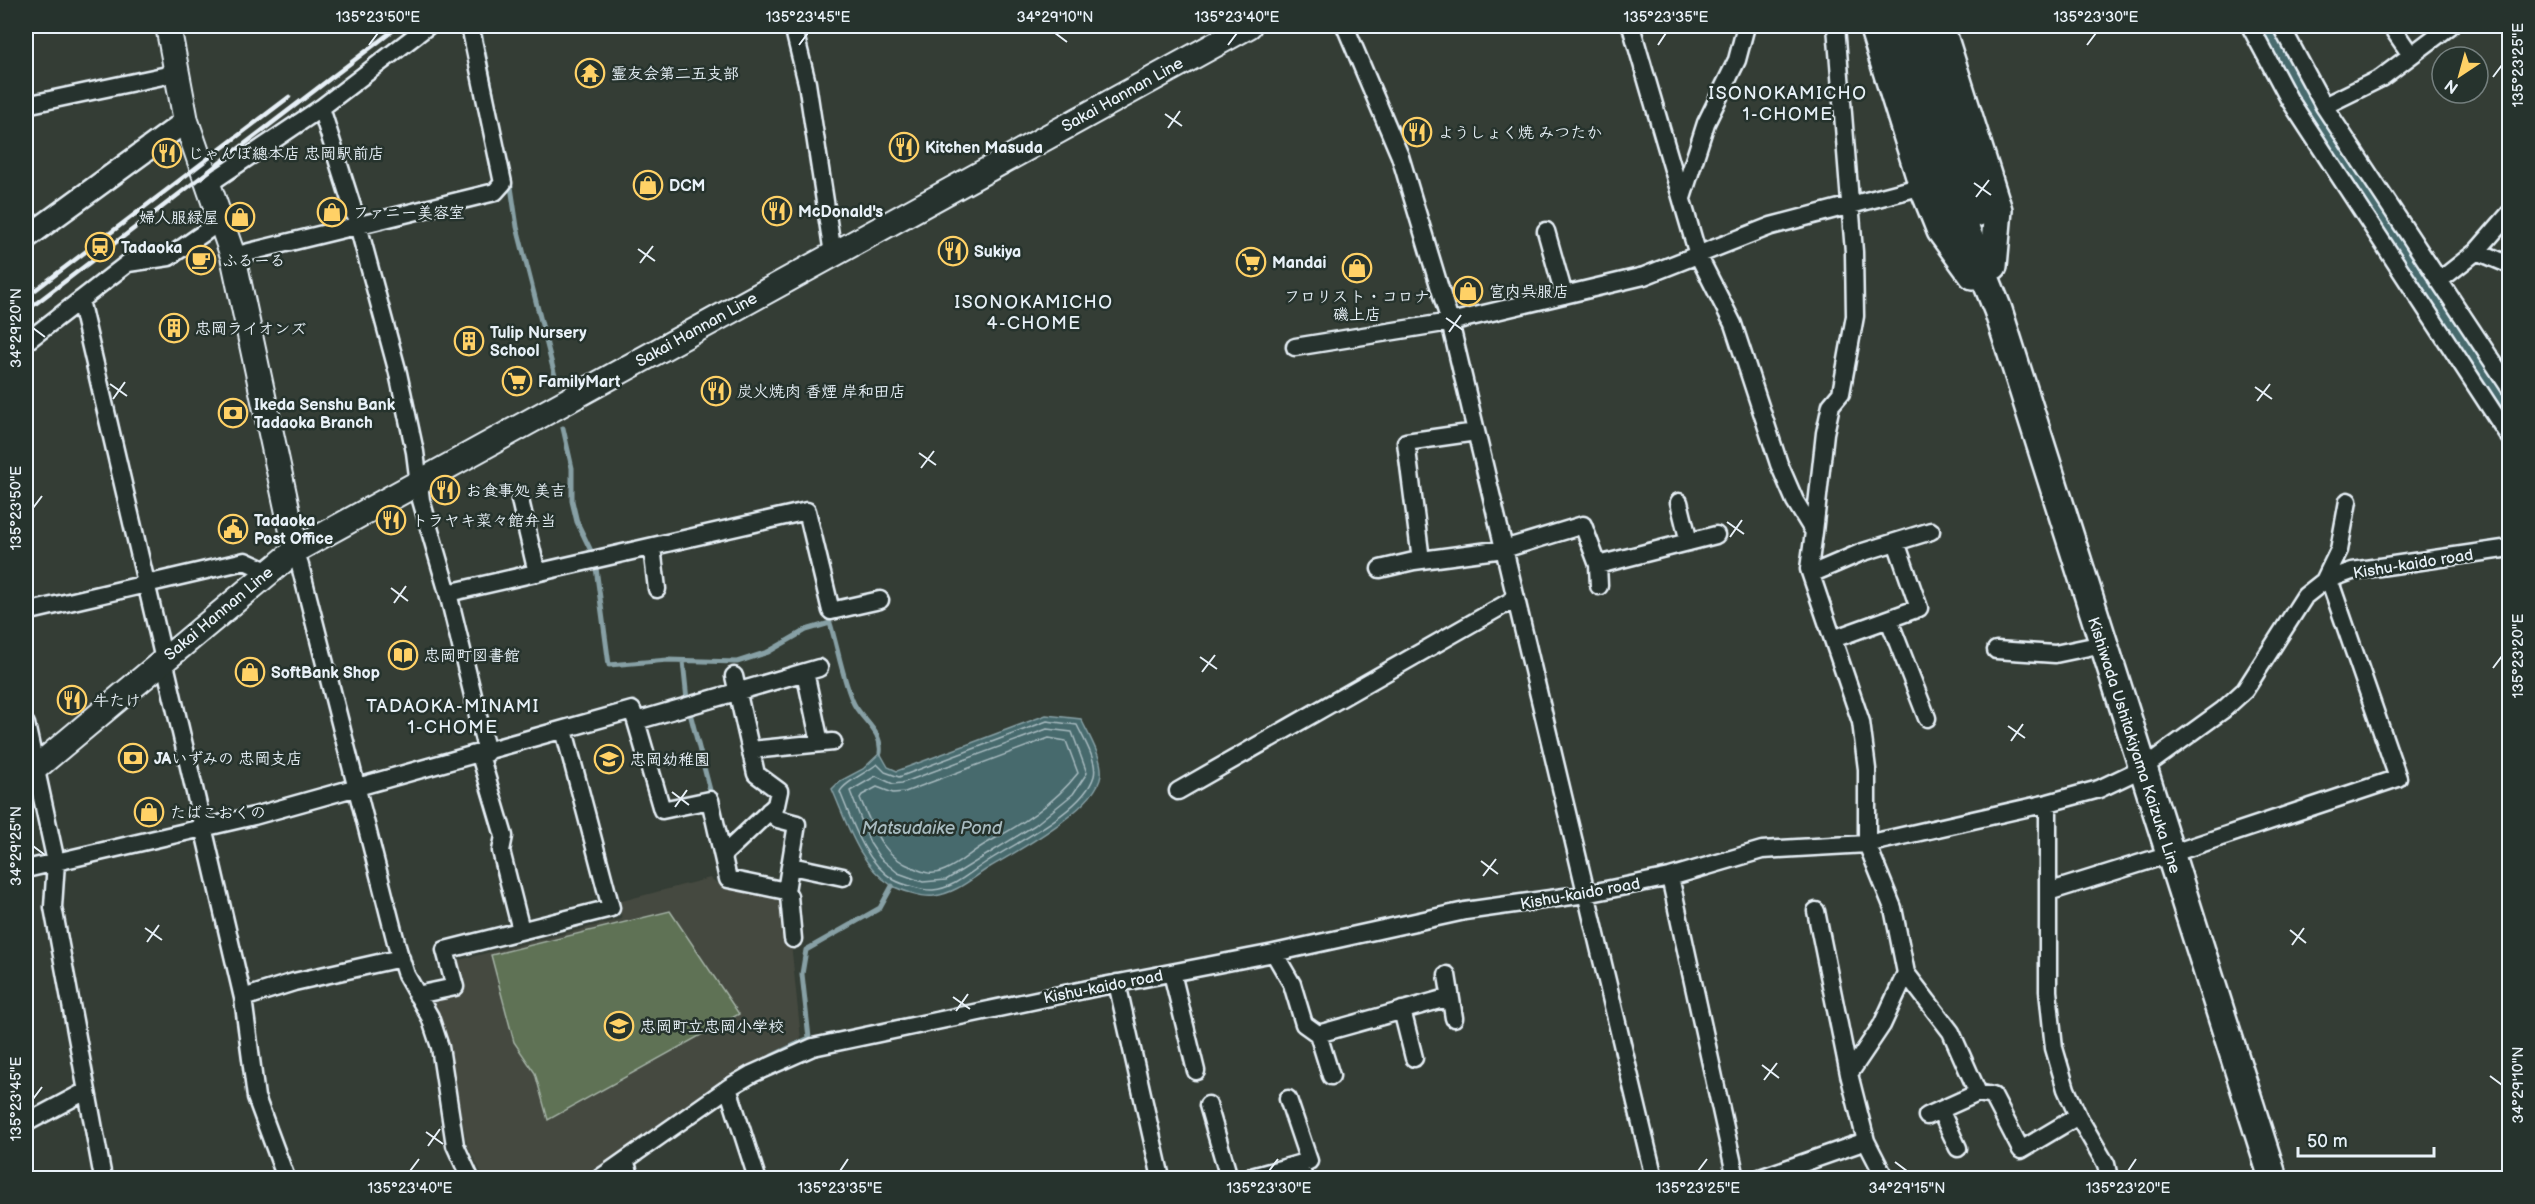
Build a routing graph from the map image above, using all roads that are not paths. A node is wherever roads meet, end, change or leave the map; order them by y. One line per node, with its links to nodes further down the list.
1 (168, 26): 19 (main road)
2 (428, 26): 22 (street)
3 (470, 26): 30 (street)
4 (793, 26): 34 (street)
5 (1249, 26): 34 (main road, Sakai Hannan Line)
6 (1345, 26): 43 (street)
7 (1631, 26): 26 (street)
8 (1746, 26): 26 (street)
9 (1836, 26): 27 (street)
10 (1873, 26): 25 (main road)
11 (1896, 26): 42 (main road, Kishiwada Ushitakiyama Kaizuka Line)
12 (1917, 26): 38 (main road, Kishiwada Ushitakiyama Kaizuka Line)
13 (1940, 26): 38 (main road)
14 (2250, 26): 48 (street)
15 (2281, 26): 21 (street)
16 (2391, 26): 18 (street)
17 (2450, 26): 18 (street)
18 (2411, 55): 21 (street)
19 (177, 74): 20 (street); 23 (main road)
20 (26, 105)
21 (2324, 106): 39 (street)
22 (321, 108): 24 (street); 30 (street)
23 (186, 122): 24 (main road); 32 (street)
24 (207, 185): 29 (main road)
25 (1923, 186): 27 (street); 42 (main road)
26 (1682, 198): 35 (street)
27 (1849, 206): 35 (street); 54 (street)
28 (2510, 213): 33 (street)
29 (221, 221): 36 (main road); 41 (street)
30 (358, 225): 36 (street); 49 (street)
31 (1546, 231): 40 (street)
32 (26, 238)
33 (2477, 251): 37 (street); 39 (street)
34 (833, 254): 49 (main road, Sakai Hannan Line)
35 (1698, 255): 40 (street); 54 (street)
36 (233, 256): 61 (main road)
37 (2510, 264)
38 (1993, 266): 42 (main road, Kishiwada Ushitakiyama Kaizuka Line)
39 (2439, 281): 46 (street)
40 (1564, 295): 43 (street)
41 (80, 300): 44 (street); 69 (street)
42 (1998, 310): 78 (main road, Kishiwada Ushitakiyama Kaizuka Line)
43 (1450, 322): 45 (street); 47 (street)
44 (26, 342)
45 (1295, 347)
46 (2510, 388)
47 (1476, 432): 60 (street); 62 (street)
48 (2510, 438)
49 (420, 480): 61 (main road, Sakai Hannan Line); 72 (street)
50 (520, 500): 66 (street)
51 (2348, 501): 68 (street)
52 (1679, 502): 56 (street)
53 (1931, 531): 57 (street)
54 (1814, 532): 67 (street)
55 (1716, 535): 56 (street)
56 (1689, 542): 63 (street)
57 (1896, 542): 67 (street); 76 (street)
58 (652, 546): 66 (street); 71 (street); 74 (street)
59 (2510, 548): 68 (street, Kishu-kaido road)
60 (1504, 549): 62 (street); 63 (street); 73 (street)
61 (296, 550): 65 (main road, Sakai Hannan Line); 90 (street)
62 (1421, 560): 64 (street)
63 (1598, 565): 70 (street)
64 (1380, 569)
65 (267, 571): 69 (street); 80 (main road, Sakai Hannan Line)
66 (537, 573): 72 (street)
67 (1811, 574): 77 (street)
68 (2326, 580): 88 (street, Kishu-kaido road); 97 (street)
69 (147, 583): 75 (street); 80 (street)
70 (1599, 586)
71 (657, 589)
72 (448, 593): 87 (street)
73 (1516, 598): 91 (street); 105 (street)
74 (880, 600)
75 (26, 612)
76 (1889, 620): 77 (street); 82 (street)
77 (1833, 639): 95 (street)
78 (2103, 644): 79 (street); 88 (main road, Kishiwada Ushitakiyama Kaizuka Line)
79 (1996, 651)
80 (164, 660): 89 (main road, Sakai Hannan Line); 94 (street)
81 (736, 683): 83 (street); 86 (street); 86 (street)
82 (1928, 718)
83 (636, 720): 85 (street); 96 (street)
84 (26, 724): 89 (street)
85 (564, 730): 87 (street); 107 (street)
86 (751, 750): 93 (street)
87 (483, 754): 90 (street); 107 (street)
88 (2143, 768): 92 (street, Kishu-kaido road); 97 (main road, Kishiwada Ushitakiyama Kaizuka Line)
89 (30, 772): 98 (street)
90 (355, 789): 94 (street); 110 (street)
91 (1178, 791)
92 (2048, 803): 95 (street, Kishu-kaido road); 104 (street)
93 (770, 811): 96 (street); 99 (street)
94 (203, 827): 98 (street); 117 (street)
95 (1867, 844): 102 (street, Kishu-kaido road); 112 (street)
96 (724, 854): 103 (street)
97 (2170, 854): 104 (street); 150 (main road, Kishiwada Ushitakiyama Kaizuka Line)
98 (56, 862): 100 (street); 126 (street)
99 (790, 866): 101 (street); 103 (street)
100 (26, 869)
101 (843, 877)
102 (1670, 877): 105 (street, Kishu-kaido road); 146 (street)
103 (786, 891): 108 (street)
104 (2048, 892): 130 (street)
105 (1586, 894): 109 (street, Kishu-kaido road); 145 (street)
106 (1816, 911): 123 (street)
107 (521, 930): 115 (street)
108 (793, 939)
109 (1274, 953): 111 (street, Kishu-kaido road); 120 (street)
110 (401, 958): 115 (street); 117 (street)
111 (1172, 973): 114 (street, Kishu-kaido road); 122 (street)
112 (1906, 973): 123 (street); 127 (street)
113 (1447, 975): 116 (street)
114 (1117, 983): 125 (street, Kishu-kaido road); 142 (street)
115 (417, 995): 138 (street)
116 (1450, 997): 118 (street); 119 (street)
117 (243, 998): 137 (street)
118 (1402, 1011): 120 (street); 121 (street)
119 (1454, 1018)
120 (1318, 1034): 124 (street)
121 (1414, 1059)
122 (1196, 1071)
123 (1849, 1074): 132 (street)
124 (1331, 1076)
125 (728, 1088): 134 (street, Kishu-kaido road); 141 (street)
126 (86, 1091): 131 (street); 136 (street)
127 (1978, 1093): 130 (street); 133 (street)
128 (1288, 1099): 135 (street)
129 (1209, 1105): 143 (street)
130 (2078, 1116): 149 (street)
131 (26, 1123)
132 (1866, 1141): 147 (street); 148 (street)
133 (1958, 1148)
134 (625, 1161): 139 (street, Kishu-kaido road); 140 (street)
135 (1302, 1171): 144 (street)
136 (104, 1179)
137 (286, 1179)
138 (470, 1179)
139 (600, 1179)
140 (631, 1179)
141 (757, 1179)
142 (1161, 1179)
143 (1229, 1179)
144 (1248, 1179)
145 (1654, 1179)
146 (1736, 1179)
147 (1760, 1179)
148 (1886, 1179)
149 (2109, 1179)
150 (2273, 1179)

